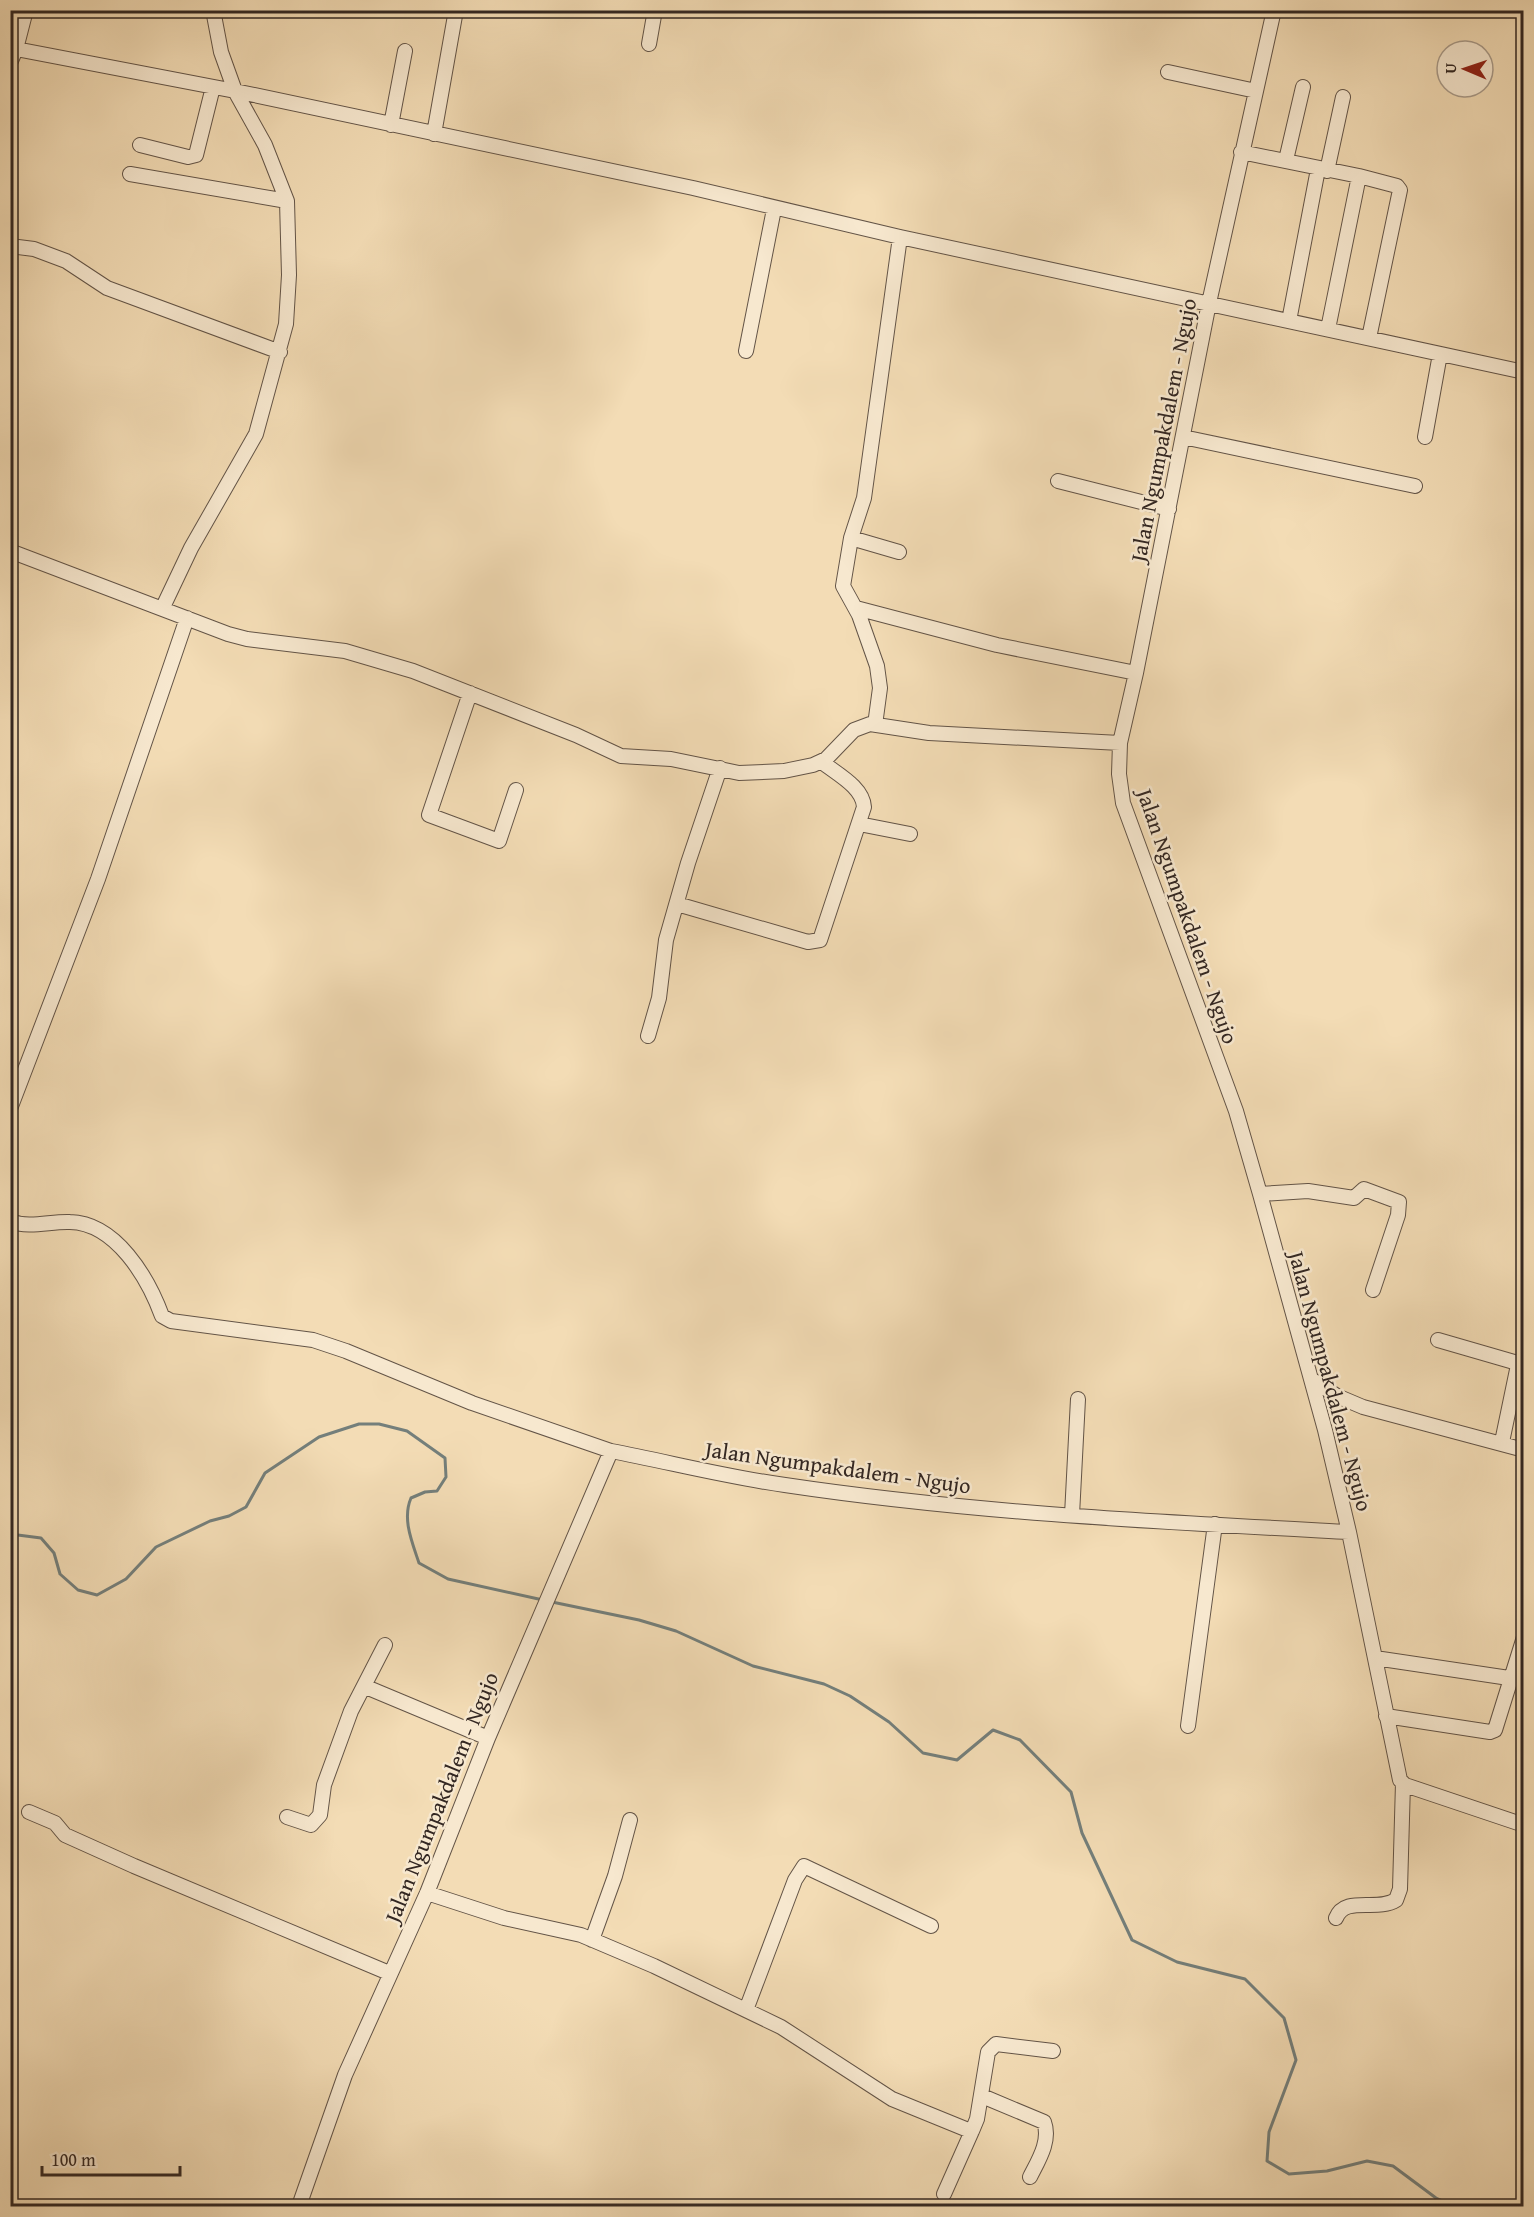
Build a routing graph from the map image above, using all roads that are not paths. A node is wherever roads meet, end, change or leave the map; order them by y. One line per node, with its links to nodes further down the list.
1 (26, 10): 6 (street)
2 (213, 10): 14 (street)
3 (456, 10): 18 (street)
4 (655, 10): 7 (street)
5 (1274, 10): 15 (street, Jalan Ngumpakdalem - Ngujo)
6 (15, 33): 8 (street)
7 (649, 44)
8 (16, 49): 10 (street); 12 (street)
9 (405, 51): 17 (street)
10 (10, 63)
11 (1168, 72): 15 (street)
12 (213, 87): 14 (street); 19 (street)
13 (1303, 87): 21 (street)
14 (235, 91): 17 (street); 25 (street)
15 (1256, 91): 20 (street, Jalan Ngumpakdalem - Ngujo)
16 (1343, 97): 22 (street)
17 (390, 124): 18 (street)
18 (434, 134): 26 (street)
19 (140, 145)
20 (1241, 152): 21 (street); 29 (street, Jalan Ngumpakdalem - Ngujo)
21 (1286, 160): 22 (street)
22 (1322, 170): 24 (street); 30 (street)
23 (130, 174): 25 (street)
24 (1359, 176): 31 (street); 32 (street)
25 (287, 201): 34 (street)
26 (774, 209): 27 (street); 33 (street)
27 (900, 237): 29 (street); 42 (street)
28 (10, 246): 34 (street)
29 (1209, 303): 30 (street); 37 (street, Jalan Ngumpakdalem - Ngujo)
30 (1289, 321): 31 (street)
31 (1328, 329): 32 (street)
32 (1368, 338): 35 (street)
33 (746, 351)
34 (280, 352): 45 (street)
35 (1440, 354): 36 (street); 38 (street)
36 (1524, 372)
37 (1183, 437): 40 (street); 41 (street, Jalan Ngumpakdalem - Ngujo)
38 (1425, 437)
39 (1058, 480): 41 (street)
40 (1415, 486)
41 (1169, 509): 48 (street, Jalan Ngumpakdalem - Ngujo)
42 (851, 538): 44 (street); 46 (street)
43 (10, 551): 45 (street)
44 (899, 552)
45 (163, 607): 47 (street)
46 (856, 608): 48 (street); 50 (street)
47 (187, 618): 49 (street); 59 (street)
48 (1136, 673): 51 (street, Jalan Ngumpakdalem - Ngujo)
49 (470, 693): 53 (street); 54 (street)
50 (875, 724): 51 (street); 52 (street)
51 (1120, 743): 60 (street, Jalan Ngumpakdalem - Ngujo)
52 (822, 762): 53 (street); 55 (street)
53 (720, 768): 57 (street)
54 (516, 790)
55 (859, 824): 56 (street); 57 (street)
56 (910, 834)
57 (677, 904): 58 (street)
58 (648, 1036)
59 (10, 1109)
60 (1260, 1194): 62 (street); 64 (street, Jalan Ngumpakdalem - Ngujo)
61 (10, 1221): 68 (street)
62 (1374, 1290)
63 (1438, 1340): 66 (street)
64 (1311, 1379): 66 (street); 71 (street, Jalan Ngumpakdalem - Ngujo)
65 (1078, 1399): 69 (street)
66 (1502, 1442): 67 (street)
67 (1524, 1450)
68 (611, 1451): 69 (street, Jalan Ngumpakdalem - Ngujo); 79 (street, Jalan Ngumpakdalem - Ngujo)
69 (1072, 1515): 70 (street, Jalan Ngumpakdalem - Ngujo)
70 (1215, 1524): 71 (street, Jalan Ngumpakdalem - Ngujo); 78 (street)
71 (1349, 1532): 74 (street)
72 (1524, 1636): 75 (street)
73 (386, 1645): 76 (street)
74 (1375, 1658): 75 (street); 77 (street)
75 (1509, 1678): 77 (street)
76 (366, 1687): 79 (street); 82 (street)
77 (1386, 1716): 80 (street)
78 (1188, 1726)
79 (488, 1738): 85 (street, Jalan Ngumpakdalem - Ngujo)
80 (1403, 1783): 84 (street); 86 (street)
81 (29, 1812): 89 (street)
82 (287, 1817)
83 (630, 1820): 88 (street)
84 (1524, 1825)
85 (427, 1893): 88 (street); 89 (street, Jalan Ngumpakdalem - Ngujo)
86 (1336, 1918)
87 (931, 1926): 90 (street)
88 (592, 1940): 90 (street)
89 (389, 1973): 96 (street, Jalan Ngumpakdalem - Ngujo)
90 (746, 2010): 93 (street)
91 (1053, 2051): 92 (street)
92 (982, 2097): 93 (street); 94 (street)
93 (972, 2131): 95 (street)
94 (1030, 2177)
95 (944, 2194)
96 (298, 2206)

